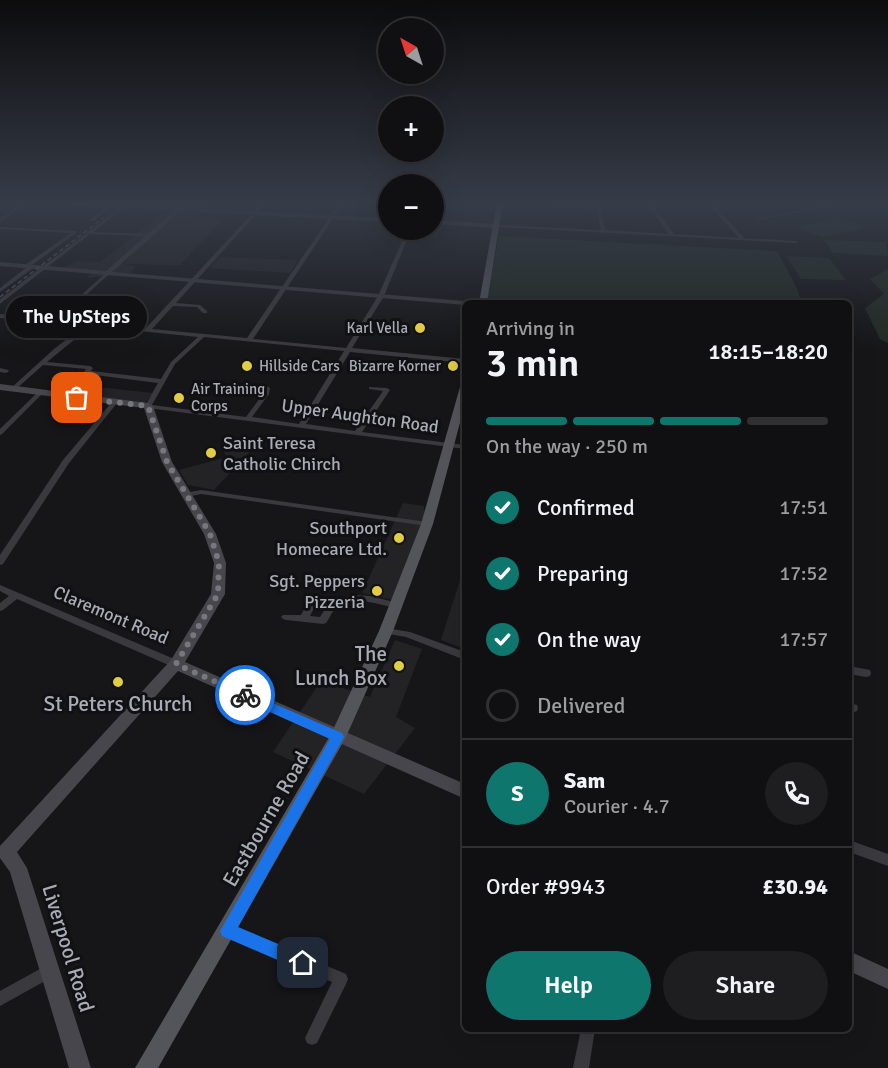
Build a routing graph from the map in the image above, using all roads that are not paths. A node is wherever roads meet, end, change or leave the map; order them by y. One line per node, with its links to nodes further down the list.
1 (48, 252): 9 (street)
2 (66, 252): 10 (street)
3 (131, 252): 11 (street)
4 (219, 252): 12 (street)
5 (308, 252): 13 (street)
6 (400, 252): 15 (street)
7 (492, 252): 16 (main road)
8 (0, 264): 9 (street)
9 (29, 266): 10 (street); 14 (street)
10 (46, 268): 11 (street); 17 (street)
11 (107, 273): 12 (street); 22 (street)
12 (193, 280): 13 (street); 19 (street)
13 (285, 288): 15 (street); 26 (street)
14 (0, 290)
15 (381, 296): 18 (street); 27 (street)
16 (484, 300)
17 (0, 302)
18 (462, 303)
19 (172, 304): 20 (street); 24 (street)
20 (205, 312)
21 (0, 316): 22 (street)
22 (54, 321): 23 (street)
23 (89, 325): 24 (street); 29 (street)
24 (148, 330): 25 (street)
25 (202, 336): 26 (street); 30 (street)
26 (249, 340): 27 (street)
27 (346, 350): 28 (street); 40 (street)
28 (462, 361)
29 (41, 363): 30 (street); 34 (street)
30 (161, 381): 38 (street)
31 (0, 387): 34 (main road, Upper Aughton Road)
32 (267, 388): 39 (street)
33 (371, 388): 41 (street)
34 (13, 389): 35 (main road, Upper Aughton Road)
35 (40, 393): 37 (main road, Upper Aughton Road); 42 (street)
36 (462, 399): 43 (main road, Eastbourne Road)
37 (114, 403): 38 (main road, Upper Aughton Road); 47 (street)
38 (148, 406): 39 (street, Upper Aughton Road); 45 (main road)
39 (248, 418): 40 (street, Upper Aughton Road)
40 (302, 424): 41 (street, Upper Aughton Road)
41 (358, 432): 43 (street, Upper Aughton Road)
42 (0, 433)
43 (450, 445): 44 (street, Upper Aughton Road); 46 (main road, Eastbourne Road)
44 (462, 447)
45 (187, 495): 46 (street); 57 (main road)
46 (427, 524): 50 (main road, Eastbourne Road)
47 (0, 562)
48 (0, 588): 49 (street, Claremont Road)
49 (16, 595): 52 (street); 57 (street, Claremont Road)
50 (395, 604): 51 (street); 55 (main road, Eastbourne Road)
51 (331, 607): 54 (street); 54 (street)
52 (0, 608)
53 (286, 617): 54 (street)
54 (304, 618)
55 (386, 631): 56 (street); 60 (main road, Eastbourne Road)
56 (462, 655)
57 (176, 664): 60 (main road, Claremont Road); 63 (main road)
58 (852, 671): 59 (street)
59 (866, 673)
60 (338, 737): 61 (main road, Claremont Road); 65 (main road, Eastbourne Road)
61 (462, 791)
62 (852, 847): 64 (street)
63 (2, 852): 67 (main road, Liverpool Road)
64 (888, 860)
65 (228, 931): 71 (street); 73 (main road, Eastbourne Road)
66 (852, 962): 68 (main road)
67 (50, 971): 69 (street); 72 (main road, Liverpool Road)
68 (888, 979)
69 (0, 999)
70 (587, 1032): 74 (street)
71 (312, 1038)
72 (80, 1068)
73 (146, 1068)
74 (580, 1068)

